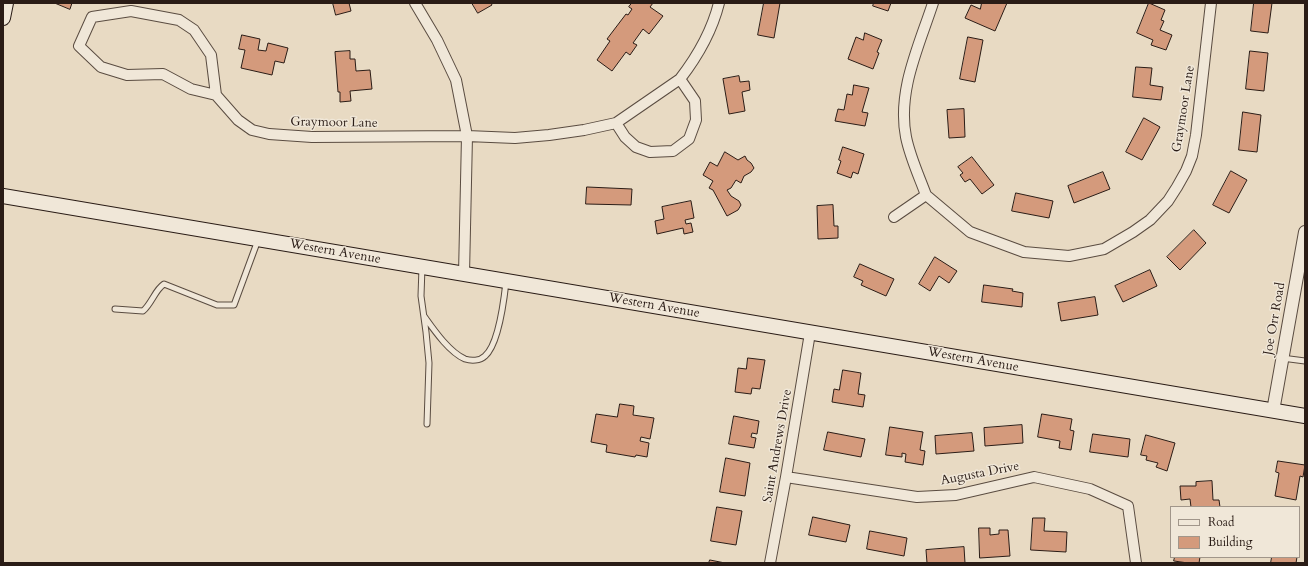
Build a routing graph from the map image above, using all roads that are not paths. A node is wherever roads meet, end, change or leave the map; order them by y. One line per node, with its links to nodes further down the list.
1 (6, 3): 6 (main road)
2 (416, 3): 10 (street)
3 (719, 3): 7 (street, Graymoor Lane)
4 (934, 3): 12 (street)
5 (1211, 3): 12 (street, Graymoor Lane)
6 (3, 18)
7 (680, 79): 9 (street, Graymoor Lane); 9 (street)
8 (216, 95): 8 (street); 10 (street, Graymoor Lane)
9 (616, 123): 10 (street, Graymoor Lane)
10 (467, 136): 17 (street)
11 (3, 196): 14 (main road, Western Avenue)
12 (926, 196): 13 (street)
13 (894, 217)
14 (258, 239): 16 (main road, Western Avenue); 19 (lane)
15 (1304, 239): 22 (street, Joe Orr Road)
16 (422, 267): 17 (main road, Western Avenue); 20 (lane)
17 (464, 274): 18 (main road, Western Avenue)
18 (506, 281): 20 (lane); 21 (main road, Western Avenue)
19 (114, 309)
20 (424, 316): 26 (lane)
21 (810, 333): 24 (main road, Western Avenue); 27 (street, Saint Andrews Drive)
22 (1282, 358): 23 (lane); 24 (street, Joe Orr Road)
23 (1305, 361)
24 (1273, 411): 25 (main road, Western Avenue)
25 (1305, 416)
26 (427, 424)
27 (786, 476): 28 (street, Saint Andrews Drive); 29 (street, Augusta Drive)
28 (770, 563)
29 (1136, 563)

